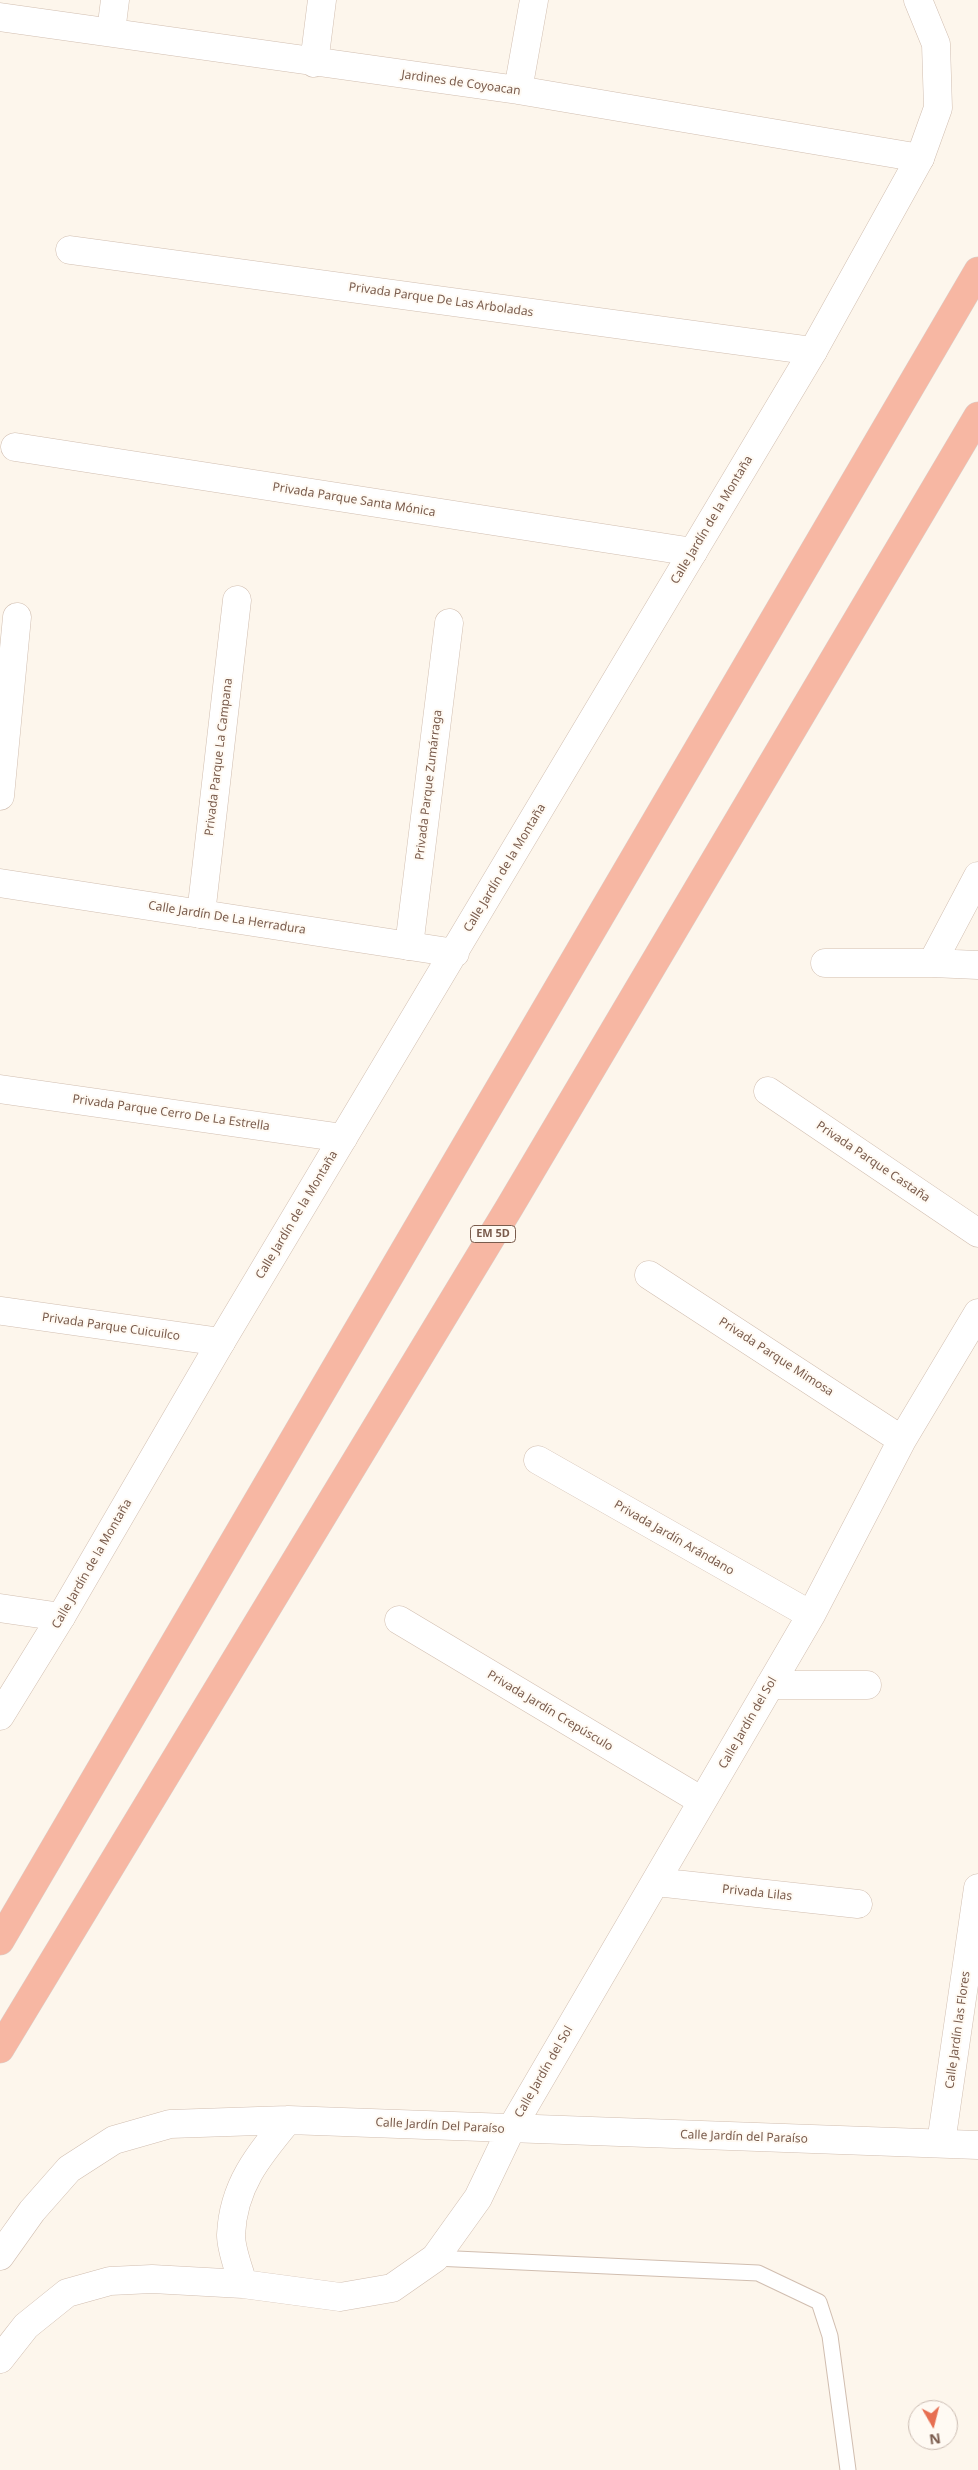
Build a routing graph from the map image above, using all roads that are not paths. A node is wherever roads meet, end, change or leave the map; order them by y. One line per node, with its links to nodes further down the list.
1 (115, 0): 6 (street)
2 (322, 0): 7 (street)
3 (534, 0): 8 (street)
4 (918, 0): 9 (street, Calle Jardín de la Montaña)
5 (0, 17): 6 (street, Jardines de Coyoacan)
6 (110, 32): 7 (street, Jardines de Coyoacan)
7 (314, 63): 8 (street, Jardines de Coyoacan)
8 (518, 90): 9 (street, Jardines de Coyoacan)
9 (920, 158): 12 (street, Calle Jardín de la Montaña)
10 (70, 250): 12 (street, Privada Parque De Las Arboladas)
11 (978, 271): 49 (highway)
12 (813, 351): 15 (street, Calle Jardín de la Montaña)
13 (978, 416): 50 (highway, EM 5D)
14 (15, 447): 15 (street, Privada Parque Santa Mónica)
15 (693, 552): 24 (street, Calle Jardín de la Montaña)
16 (237, 600): 22 (street, Privada Parque La Campana)
17 (17, 617): 19 (street)
18 (449, 623): 23 (street, Privada Parque Zumárraga)
19 (0, 796)
20 (978, 876): 26 (street)
21 (0, 883): 22 (street, Calle Jardín De La Herradura)
22 (200, 914): 23 (street, Calle Jardín De La Herradura)
23 (409, 946): 24 (street, Calle Jardín De La Herradura)
24 (455, 953): 30 (street, Calle Jardín de la Montaña)
25 (825, 963): 26 (street)
26 (932, 963): 27 (street)
27 (978, 965)
28 (0, 1089): 30 (street, Privada Parque Cerro De La Estrella)
29 (768, 1091): 31 (street, Privada Parque Castaña)
30 (343, 1138): 35 (street, Calle Jardín de la Montaña)
31 (978, 1233)
32 (649, 1275): 36 (street, Privada Parque Mimosa)
33 (2, 1312): 35 (street, Privada Parque Cuicuilco)
34 (978, 1313): 36 (street, Calle Jardín del Sol)
35 (221, 1342): 40 (street, Calle Jardín de la Montaña)
36 (902, 1440): 39 (street, Calle Jardín del Sol)
37 (538, 1460): 39 (street, Privada Jardín Arándano)
38 (0, 1608): 40 (street)
39 (811, 1615): 42 (street, Calle Jardín del Sol)
40 (61, 1617): 44 (street, Calle Jardín de la Montaña)
41 (399, 1620): 45 (street, Privada Jardín Crepúsculo)
42 (770, 1685): 43 (street); 45 (street, Calle Jardín del Sol)
43 (867, 1685)
44 (0, 1716)
45 (702, 1802): 46 (street, Calle Jardín del Sol)
46 (656, 1882): 48 (street, Privada Lilas); 52 (street, Calle Jardín del Sol)
47 (978, 1888): 53 (street, Calle Jardín las Flores)
48 (858, 1904)
49 (0, 1941)
50 (0, 2049)
51 (288, 2120): 52 (street, Calle Jardín Del Paraíso); 55 (street, Calle Jardín Del Paraíso); 57 (street)
52 (511, 2129): 53 (street, Calle Jardín del Paraíso); 56 (street, Calle Jardín Del Paraíso)
53 (942, 2143): 54 (street, Calle Jardín del Paraíso)
54 (978, 2145)
55 (0, 2256)
56 (435, 2258): 57 (street, Calle Jardín Del Paraíso); 59 (lane)
57 (243, 2284): 58 (street, Calle Jardín Del Paraíso)
58 (0, 2359)
59 (848, 2470)

